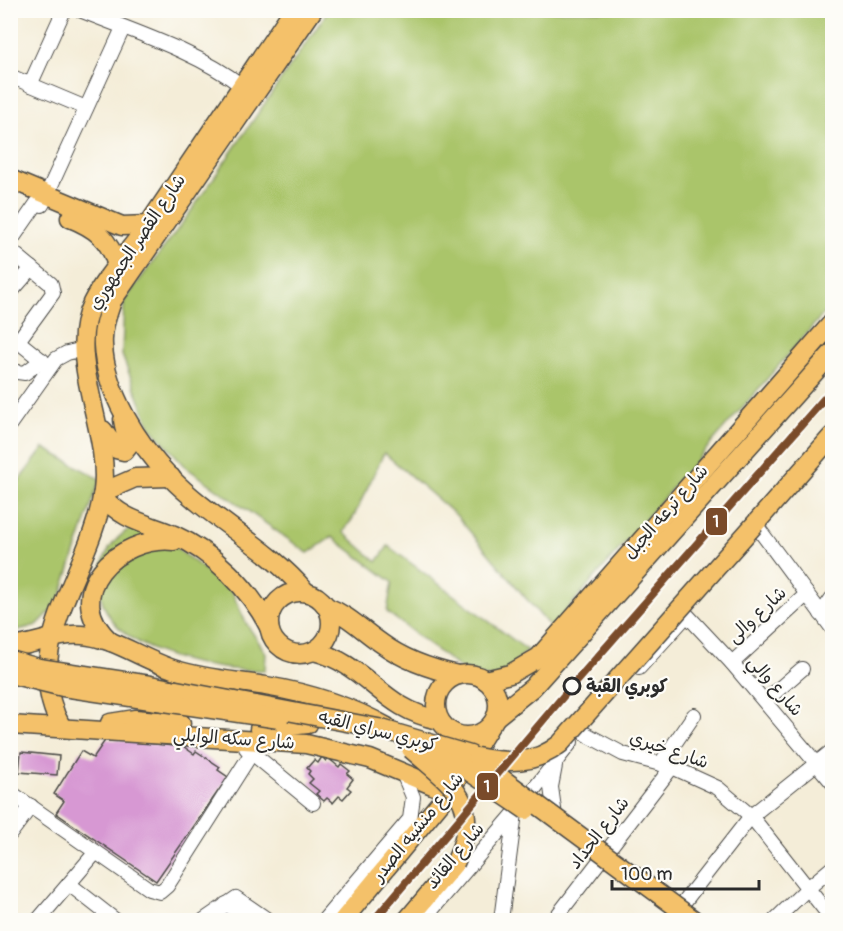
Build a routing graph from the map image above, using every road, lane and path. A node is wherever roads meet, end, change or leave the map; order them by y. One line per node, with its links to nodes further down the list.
1 (64, 10): 7 (street)
2 (80, 10): 5 (street)
3 (292, 10): 8 (main road, شارع القصر الجمهوري)
4 (313, 10): 25 (main road, شارع القصر الجمهوري)
5 (123, 28): 8 (street); 9 (street)
6 (10, 76): 7 (street)
7 (30, 85): 9 (street)
8 (242, 86): 13 (main road, شارع القصر الجمهوري)
9 (86, 108): 12 (street)
10 (10, 179): 12 (main road)
11 (10, 192): 12 (main road)
12 (42, 201): 13 (main road); 14 (street); 16 (main road)
13 (148, 225): 16 (main road, شارع القصر الجمهوري)
14 (10, 242)
15 (10, 250): 17 (street)
16 (117, 266): 21 (main road, شارع القصر الجمهوري)
17 (32, 268): 18 (street); 20 (street)
18 (10, 292)
19 (832, 322): 33 (main road, شارع ترعه الجبل)
20 (14, 338): 23 (street)
21 (84, 349): 23 (street); 27 (main road, شارع القصر الجمهوري)
22 (832, 353): 33 (main road, شارع ترعه الجبل)
23 (46, 364): 24 (street); 26 (street)
24 (10, 370)
25 (123, 409): 27 (main road); 29 (main road, شارع القصر الجمهوري)
26 (10, 424)
27 (100, 427): 30 (main road, شارع القصر الجمهوري)
28 (832, 436): 31 (main road)
29 (171, 477): 30 (main road); 34 (main road, شارع القصر الجمهوري)
30 (103, 494): 32 (main road); 42 (main road, شارع القصر الجمهوري)
31 (755, 524): 35 (street); 67 (main road, bridge)
32 (191, 544): 40 (main road); 43 (main road)
33 (608, 590): 51 (main road, شارع ترعه الجبل); 55 (main road, شارع ترعه الجبل)
34 (306, 592): 37 (main road); 40 (main road)
35 (807, 594): 38 (street); 47 (street, شارع والى)
36 (832, 598): 38 (street)
37 (327, 607): 45 (main road); 50 (main road)
38 (821, 614): 41 (street)
39 (687, 615): 47 (street, شارع والي); 60 (street, شارع القائد)
40 (269, 627): 45 (main road)
41 (832, 628)
42 (52, 638): 43 (main road); 44 (main road); 49 (main road, شارع القصر الجمهوري); 58 (main road, شارع القصر الجمهوري)
43 (117, 646): 61 (main road, bridge)
44 (10, 647)
45 (314, 651): 54 (main road)
46 (10, 660): 61 (main road, كوبري سراي القبه, bridge)
47 (732, 663): 52 (street, شارع والي)
48 (802, 669): 52 (street)
49 (10, 673): 56 (main road, كوبري سراي القبه, bridge)
50 (458, 675): 51 (main road); 54 (main road)
51 (485, 680): 55 (main road)
52 (765, 701): 69 (street, شارع والي)
53 (694, 715): 70 (street, شارع الحداد)
54 (439, 720): 62 (main road)
55 (492, 723): 62 (main road); 75 (main road, شارع منشيه الصدر)
56 (308, 724): 59 (main road); 64 (main road, كوبري سراي القبه)
57 (10, 725): 58 (main road, شارع سكه الوايلي)
58 (62, 728): 59 (main road, شارع سكه الوايلي)
59 (89, 730): 63 (main road, شارع سكه الوايلي)
60 (580, 731): 68 (street, شارع القائد); 70 (street, شارع خيري)
61 (399, 734): 67 (main road, كوبري سراي القبه, bridge)
62 (454, 734): 72 (main road)
63 (241, 738): 66 (street); 71 (main road, شارع سكه الوايلي)
64 (411, 749): 88 (main road, كوبري سراي القبه, bridge); 98 (main road, bridge)
65 (832, 751): 69 (street)
66 (251, 754): 76 (street); 82 (street)
67 (470, 755): 101 (main road, كوبري سراي القبه, bridge)
68 (557, 758): 78 (street, شارع القائد); 79 (street)
69 (817, 763): 73 (street, شارع والي); 80 (street)
70 (667, 765): 80 (street, شارع خيري); 83 (street, شارع الحداد)
71 (402, 771): 72 (main road, شارع سكه الوايلي); 96 (street)
72 (425, 781): 75 (main road, شارع سكه الوايلي)
73 (832, 782)
74 (10, 792): 77 (street)
75 (449, 792): 97 (main road, شارع منشيه الصدر)
76 (313, 803)
77 (31, 806): 81 (street); 82 (street)
78 (518, 810): 79 (street); 90 (street); 99 (street, شارع القائد)
79 (555, 816): 83 (street)
80 (751, 816): 86 (street, شارع خيري); 88 (street)
81 (10, 834)
82 (96, 852): 85 (street)
83 (604, 855): 88 (street); 100 (street, شارع الحداد)
84 (832, 868): 86 (street)
85 (69, 884): 91 (street); 92 (street)
86 (808, 888): 89 (street, شارع خيري); 102 (street)
87 (226, 904): 93 (street); 94 (street); 95 (street)
88 (674, 917): 101 (street)
89 (832, 919)
90 (502, 920)
91 (38, 921)
92 (115, 921)
93 (204, 921)
94 (250, 921)
95 (268, 921)
96 (324, 921)
97 (343, 921)
98 (407, 921)
99 (423, 921)
100 (554, 921)
101 (693, 921)
102 (775, 921)

